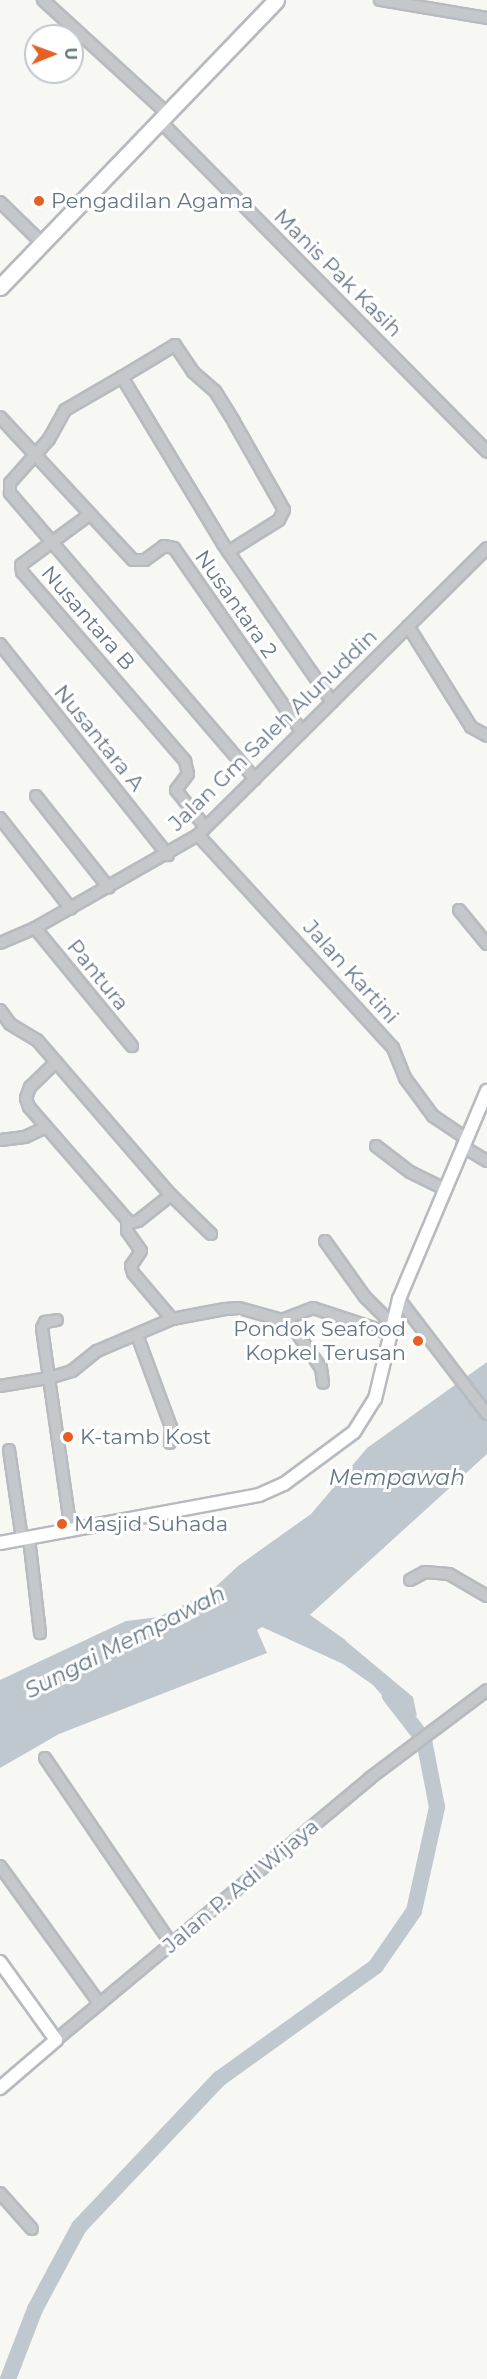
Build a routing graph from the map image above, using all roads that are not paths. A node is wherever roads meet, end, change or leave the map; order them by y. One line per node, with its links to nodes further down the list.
1 (276, 0): 5 (highway)
2 (381, 0): 4 (street)
3 (50, 2): 5 (street, Manis Pak Kasih)
4 (487, 18)
5 (164, 118): 7 (highway); 11 (street, Manis Pak Kasih)
6 (0, 202): 7 (street)
7 (43, 244): 8 (highway)
8 (0, 287)
9 (122, 377): 12 (street); 16 (street); 16 (street)
10 (0, 417): 12 (street, Nusantara 2)
11 (487, 452)
12 (35, 457): 13 (street, Nusantara 2); 14 (street)
13 (89, 515): 14 (street); 20 (street, Nusantara 2)
14 (51, 543): 22 (street, Nusantara B); 25 (street, Nusantara B)
15 (487, 548): 17 (street, Jalan Gm Saleh Alunuddin)
16 (228, 552): 19 (street)
17 (408, 626): 19 (street, Jalan Gm Saleh Alunuddin); 21 (street)
18 (0, 644): 26 (street, Nusantara A)
19 (332, 702): 20 (street, Jalan Gm Saleh Alunuddin)
20 (302, 732): 22 (street, Jalan Gm Saleh Alunuddin)
21 (487, 736)
22 (255, 779): 25 (street, Jalan Gm Saleh Alunuddin)
23 (36, 796): 27 (street)
24 (0, 818): 28 (street)
25 (201, 831): 26 (street, Jalan Gm Saleh Alunuddin); 39 (street, Jalan Kartini)
26 (168, 855): 27 (street, Jalan Gm Saleh Alunuddin)
27 (109, 888): 28 (street, Jalan Gm Saleh Alunuddin)
28 (71, 909): 30 (street, Jalan Gm Saleh Alunuddin)
29 (459, 910): 32 (street)
30 (35, 928): 31 (street, Jalan Gm Saleh Alunuddin); 34 (street, Pantura)
31 (0, 943)
32 (487, 944)
33 (1, 1013): 35 (street)
34 (132, 1046)
35 (56, 1062): 37 (street); 43 (street)
36 (487, 1091): 39 (main road)
37 (46, 1127): 38 (street); 44 (street)
38 (1, 1140)
39 (464, 1142): 41 (street, Jalan Kartini); 42 (main road)
40 (376, 1146): 42 (street)
41 (487, 1161)
42 (443, 1188): 47 (main road)
43 (171, 1195): 44 (street); 45 (street)
44 (127, 1220): 48 (street)
45 (211, 1234)
46 (325, 1241): 51 (street)
47 (399, 1299): 51 (main road); 56 (street)
48 (172, 1319): 50 (street); 52 (street)
49 (57, 1320): 53 (street)
50 (288, 1320): 51 (street); 54 (street)
51 (393, 1329): 59 (main road)
52 (137, 1335): 53 (street); 57 (street)
53 (49, 1378): 55 (street); 59 (street)
54 (323, 1383)
55 (0, 1386)
56 (487, 1414)
57 (170, 1443)
58 (9, 1450): 60 (street)
59 (71, 1531): 60 (main road)
60 (26, 1539): 61 (main road); 64 (street)
61 (0, 1543)
62 (410, 1580): 63 (street)
63 (487, 1596)
64 (40, 1633)
65 (485, 1697): 68 (street, Jalan P. Adi Wijaya)
66 (45, 1758): 68 (street)
67 (0, 1866): 70 (street)
68 (172, 1945): 70 (street, Jalan P. Adi Wijaya)
69 (0, 1962): 71 (main road)
70 (100, 2004): 71 (street, Jalan P. Adi Wijaya)
71 (56, 2040): 72 (main road, Jalan P. Adi Wijaya)
72 (0, 2088)
73 (0, 2193): 74 (street)
74 (32, 2229)

